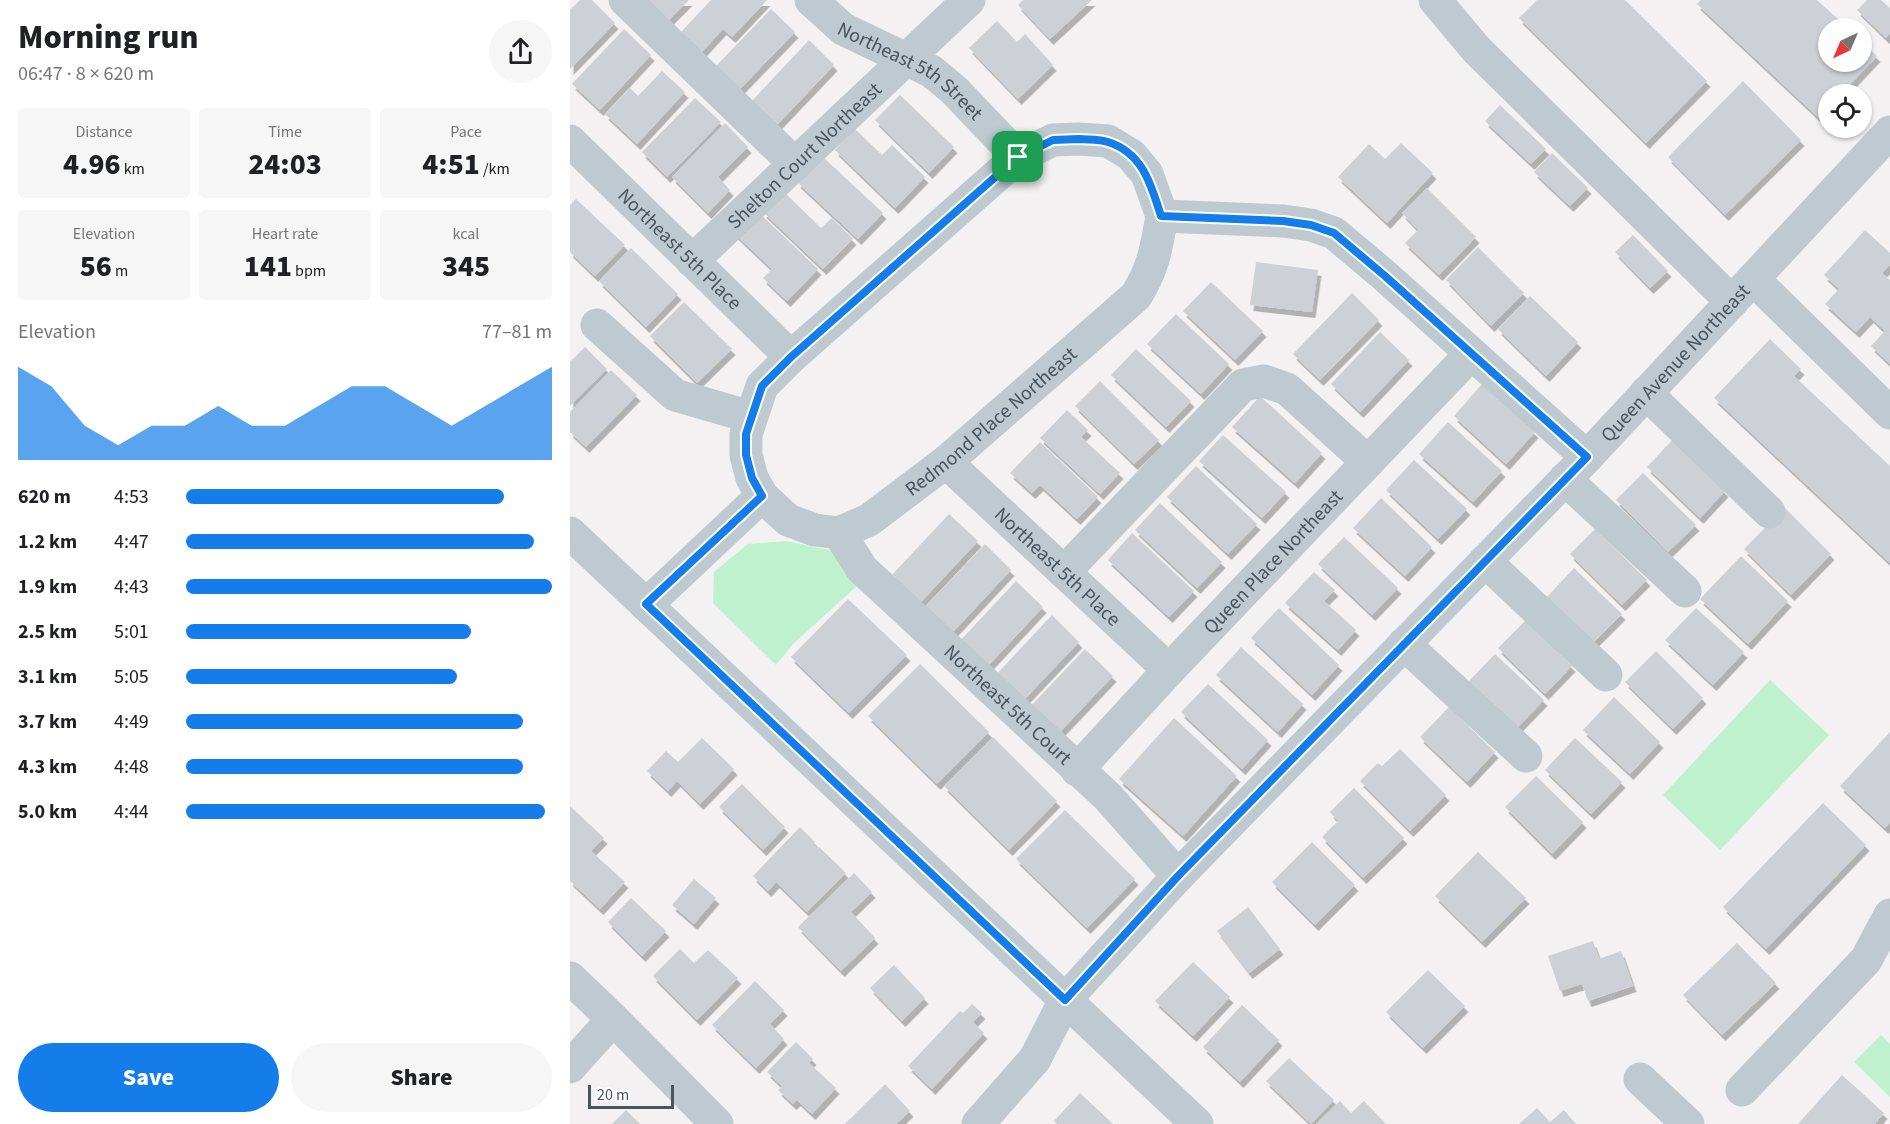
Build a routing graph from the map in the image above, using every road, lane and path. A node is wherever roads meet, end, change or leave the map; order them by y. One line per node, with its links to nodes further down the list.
1 (625, 0): 9 (street)
2 (811, 0): 5 (street, Northeast 5th Street)
3 (969, 0): 5 (street, Shelton Court Northeast)
4 (1435, 0): 12 (street)
5 (906, 58): 8 (street, Northeast 5th Street); 9 (street, Shelton Court Northeast)
6 (1890, 132): 12 (street, Queen Avenue Northeast)
7 (570, 141): 11 (street, Northeast 5th Place)
8 (1018, 157): 10 (street); 15 (street)
9 (795, 164): 11 (street, Shelton Court Northeast)
10 (1161, 216): 14 (street); 19 (street, Redmond Place Northeast)
11 (692, 261): 15 (street, Northeast 5th Place)
12 (1742, 290): 16 (street, Queen Avenue Northeast); 17 (street)
13 (597, 325): 18 (street)
14 (1471, 354): 20 (street, Queen Place Northeast); 21 (street)
15 (791, 357): 18 (street)
16 (1646, 393): 21 (street, Queen Avenue Northeast); 23 (street)
17 (1890, 413)
18 (751, 417): 22 (street)
19 (946, 462): 25 (street, Redmond Place Northeast); 27 (street, Northeast 5th Place)
20 (1368, 462): 27 (street); 31 (street, Queen Place Northeast)
21 (1576, 468): 26 (street, Queen Avenue Northeast); 28 (street)
22 (762, 496): 25 (street); 29 (street)
23 (1769, 512)
24 (570, 533): 29 (street)
25 (839, 533): 34 (street, Northeast 5th Court)
26 (1485, 561): 30 (street, Queen Avenue Northeast); 32 (street)
27 (1064, 572): 31 (street, Northeast 5th Place)
28 (1685, 591)
29 (646, 604): 38 (street)
30 (1404, 644): 33 (street); 35 (street, Queen Avenue Northeast)
31 (1169, 670): 34 (street, Queen Place Northeast)
32 (1606, 675)
33 (1526, 756)
34 (1077, 770): 35 (street, Northeast 5th Court)
35 (1178, 876): 38 (street, Queen Avenue Northeast)
36 (1890, 915): 42 (street)
37 (570, 978): 39 (street)
38 (1065, 1000): 44 (street, Queen Avenue Northeast); 45 (street)
39 (613, 1019): 40 (street); 43 (street)
40 (570, 1067)
41 (1640, 1078): 46 (street)
42 (1743, 1090)
43 (717, 1124)
44 (978, 1124)
45 (1197, 1124)
46 (1688, 1124)

